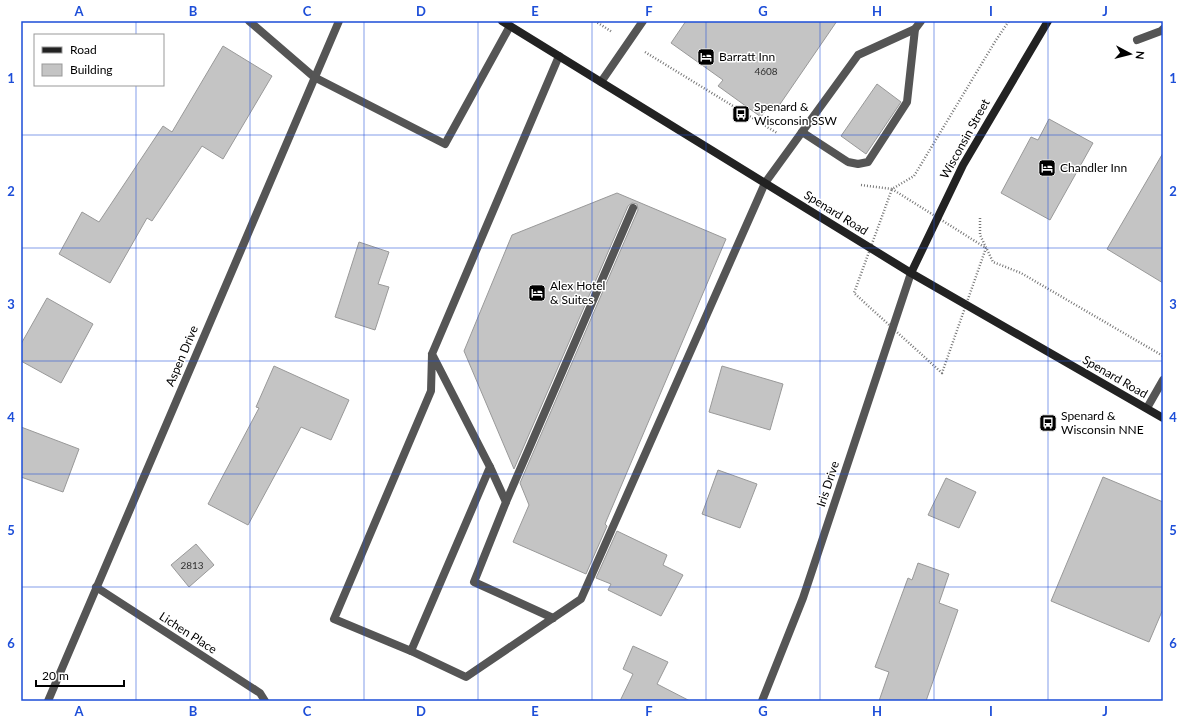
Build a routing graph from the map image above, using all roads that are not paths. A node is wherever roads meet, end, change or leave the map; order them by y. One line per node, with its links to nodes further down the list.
1 (249, 21): 11 (street)
2 (262, 21): 11 (street)
3 (338, 21): 14 (street, Aspen Drive)
4 (502, 21): 8 (main road, Spenard Road)
5 (643, 21): 15 (street)
6 (921, 21): 9 (street)
7 (1048, 21): 19 (main road, Wisconsin Street)
8 (510, 26): 13 (main road, Spenard Road); 14 (street)
9 (915, 29): 16 (street); 16 (street)
10 (1163, 29): 12 (street)
11 (262, 31): 14 (street)
12 (1137, 40)
13 (559, 56): 15 (main road, Spenard Road); 20 (street)
14 (314, 77): 26 (street, Aspen Drive)
15 (601, 82): 17 (main road, Spenard Road)
16 (802, 132): 17 (street)
17 (765, 184): 19 (main road, Spenard Road); 27 (street)
18 (633, 208): 25 (street)
19 (911, 273): 22 (main road, Spenard Road); 31 (street, Iris Drive)
20 (432, 354): 24 (street); 28 (street)
21 (1163, 380): 22 (street)
22 (1147, 408): 23 (main road, Spenard Road)
23 (1163, 418)
24 (490, 467): 25 (street); 28 (street)
25 (506, 502): 27 (street)
26 (96, 587): 29 (street, Aspen Drive); 30 (street, Lichen Place)
27 (553, 618): 28 (street)
28 (411, 651)
29 (48, 701)
30 (265, 701)
31 (762, 701)

